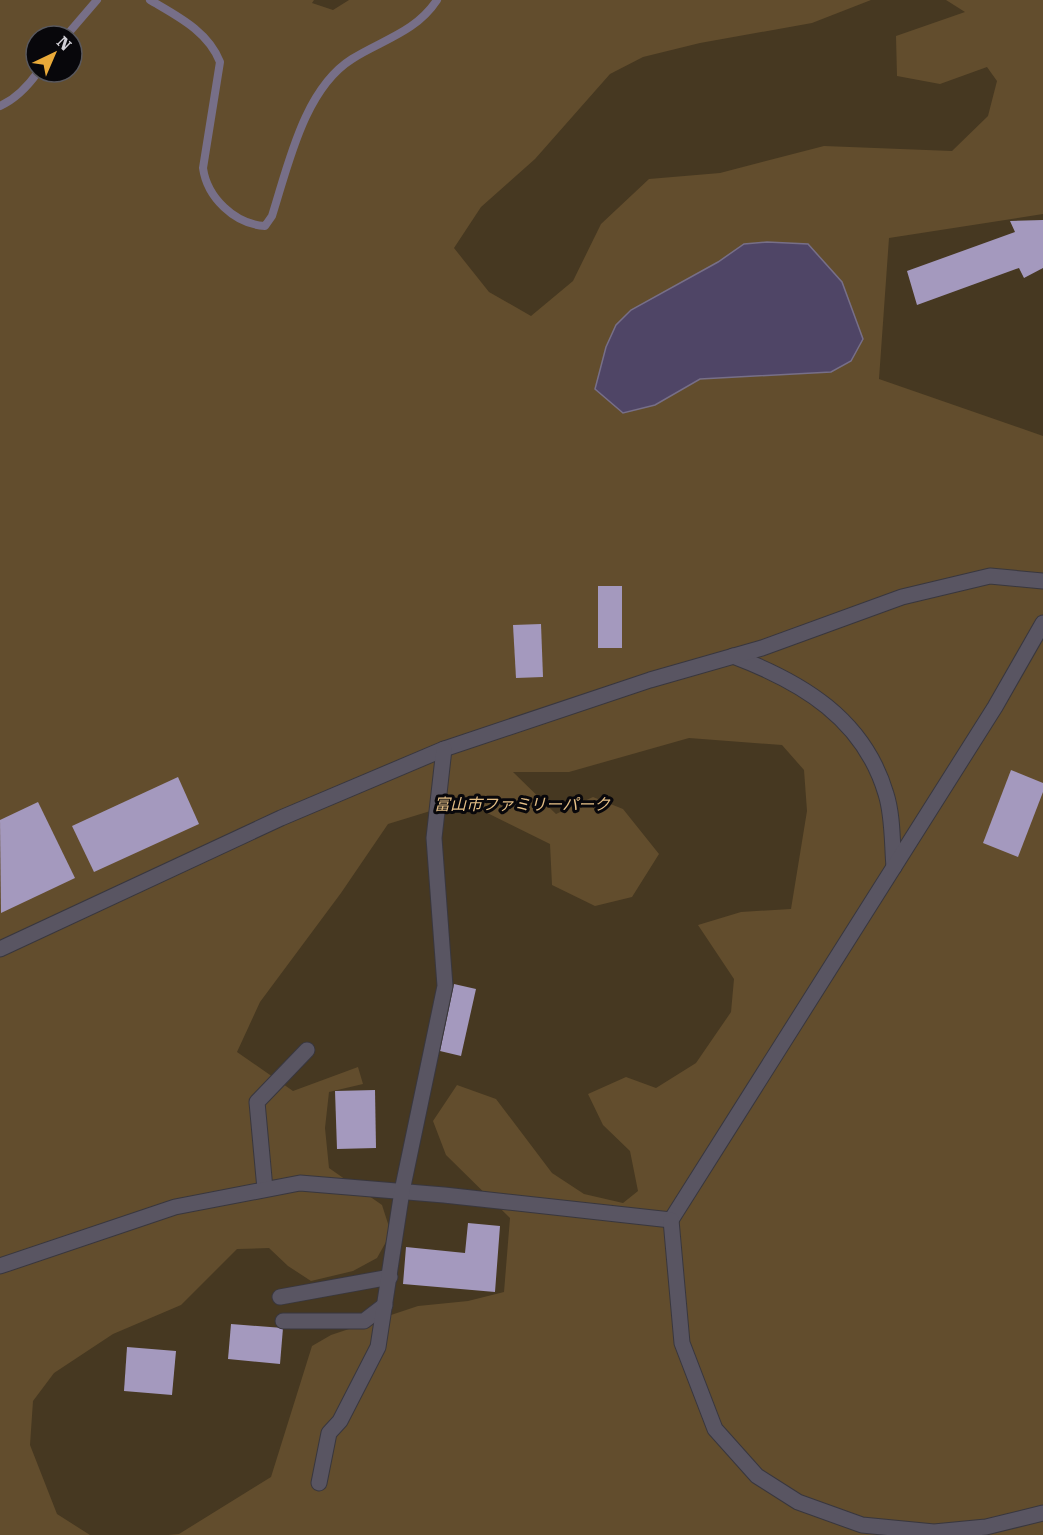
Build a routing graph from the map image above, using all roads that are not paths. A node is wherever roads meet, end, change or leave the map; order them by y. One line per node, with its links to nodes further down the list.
1 (1043, 581): 3 (street)
2 (1043, 623): 5 (street)
3 (733, 656): 4 (street); 5 (street)
4 (444, 749): 6 (street); 9 (street)
5 (894, 867): 10 (street)
6 (0, 949)
7 (307, 1050): 8 (street)
8 (265, 1190): 9 (street); 11 (street)
9 (402, 1191): 10 (street); 12 (street)
10 (671, 1220): 17 (street)
11 (0, 1266)
12 (390, 1277): 13 (street); 14 (street)
13 (280, 1297)
14 (385, 1305): 15 (street); 16 (street)
15 (283, 1321)
16 (319, 1482)
17 (1043, 1513)

